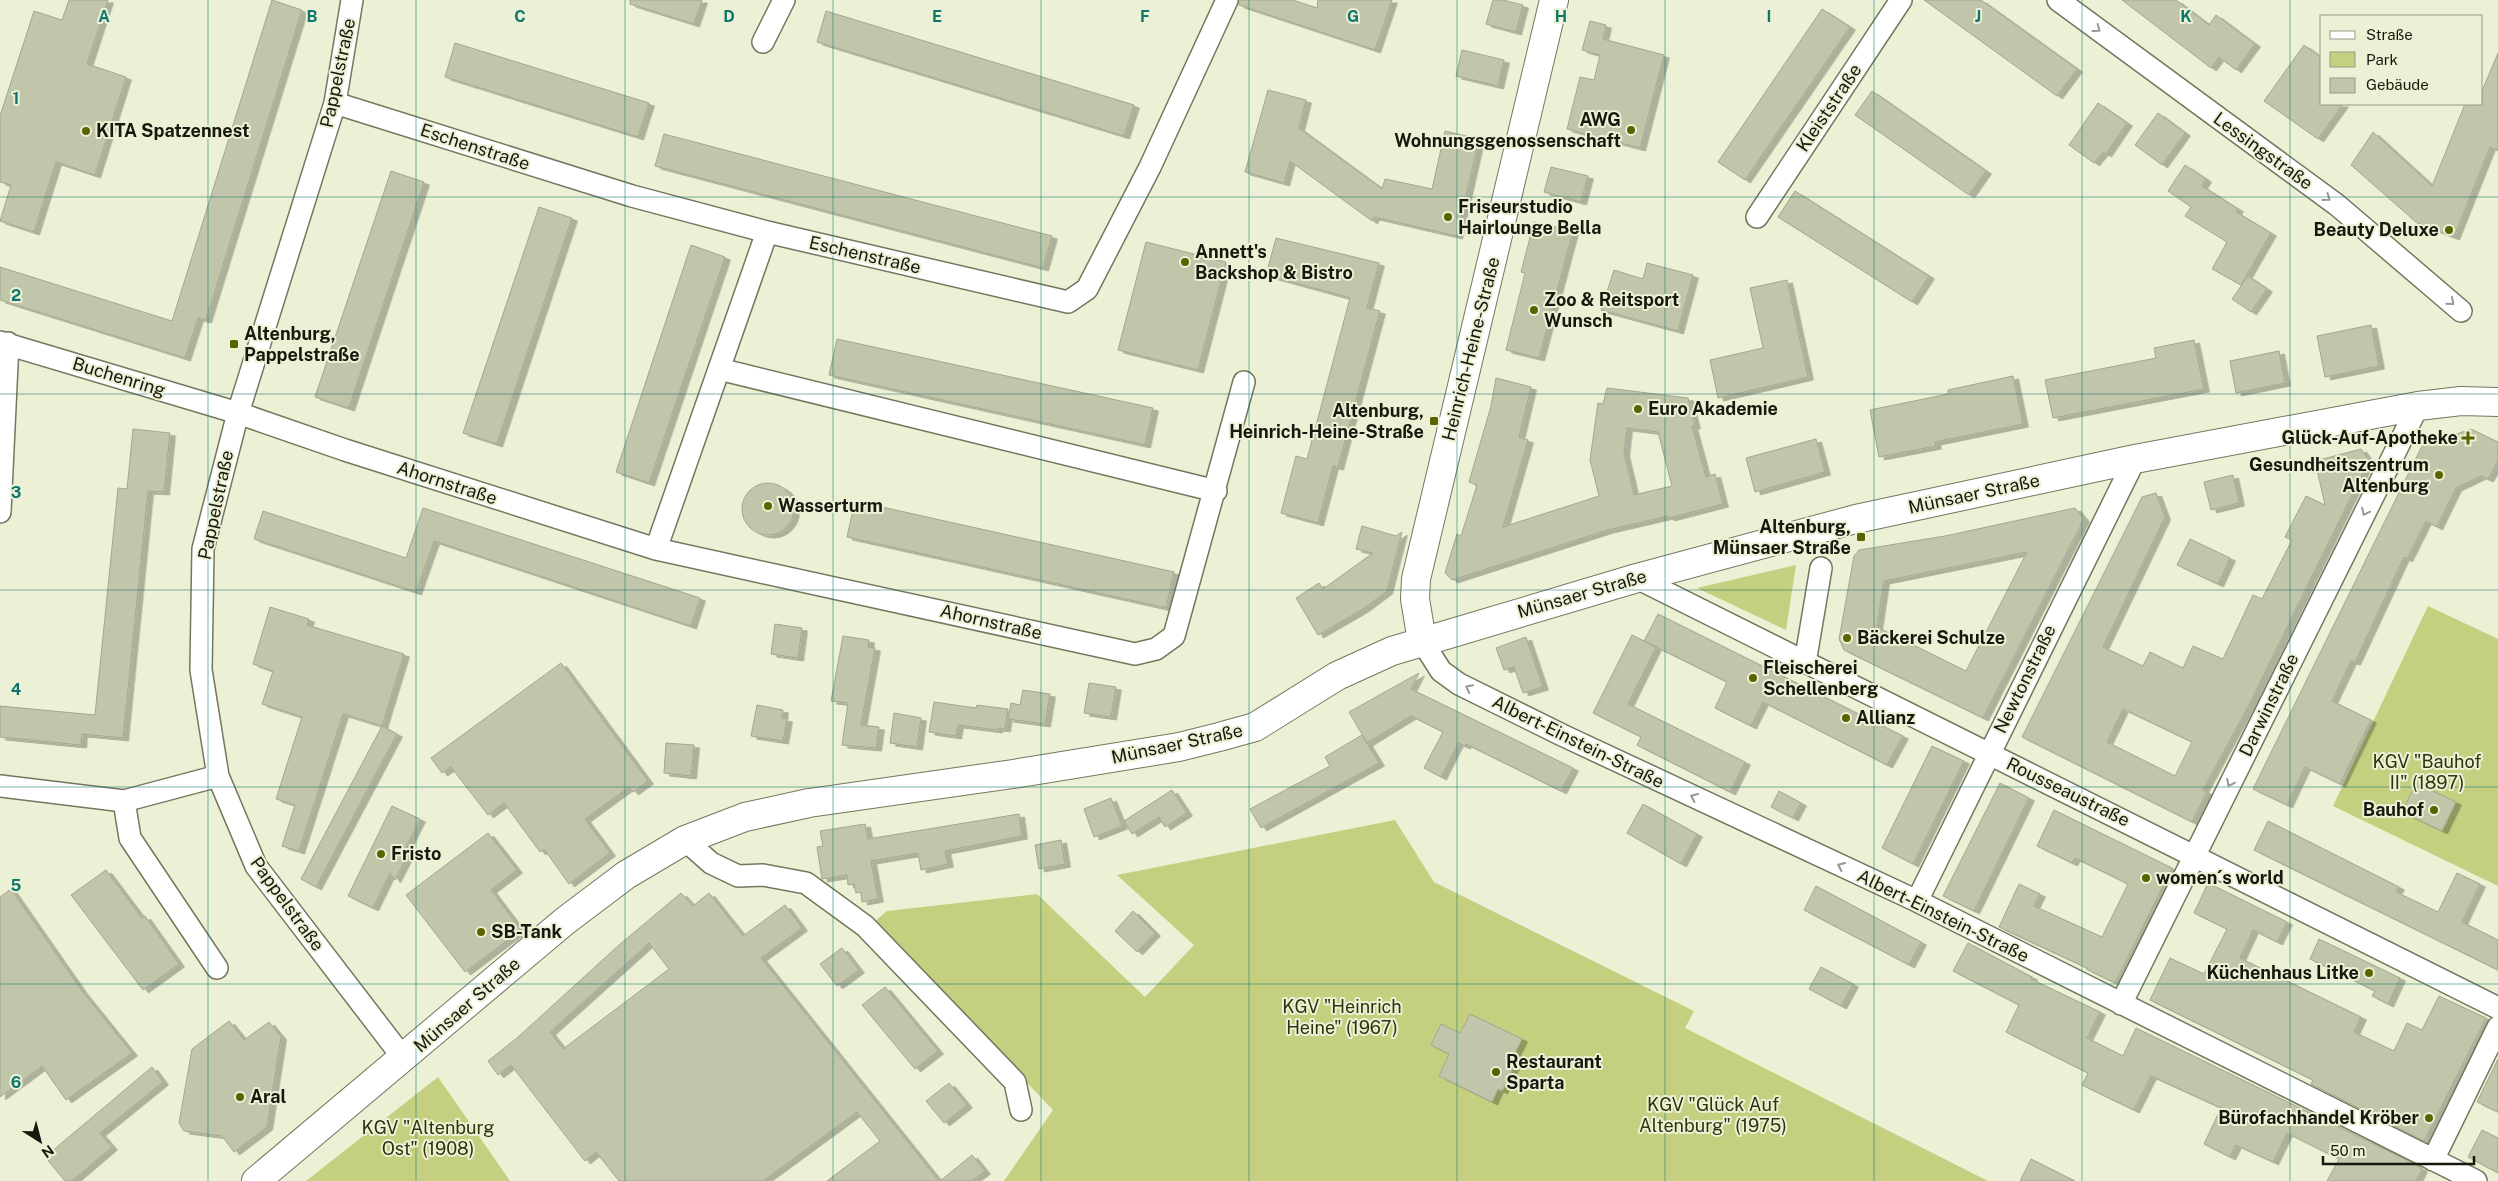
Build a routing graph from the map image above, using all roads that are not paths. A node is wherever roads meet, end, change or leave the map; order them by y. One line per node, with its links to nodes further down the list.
1 (352, 0): 8 (street, Pappelstraße)
2 (784, 0): 7 (street)
3 (1227, 0): 10 (street, Eschenstraße)
4 (1554, 0): 24 (street, Heinrich-Heine-Straße)
5 (1901, 0): 9 (street, Kleiststraße)
6 (2058, 0): 11 (street, Lessingstraße, one-way to 11)
7 (763, 42)
8 (335, 103): 10 (street, Eschenstraße); 17 (street, Pappelstraße)
9 (1757, 217)
10 (766, 232): 13 (street)
11 (2461, 311)
12 (4, 342): 17 (street, Buchenring); 20 (street)
13 (718, 369): 19 (street); 21 (street)
14 (1244, 382): 19 (street, Ahornstraße)
15 (2498, 402): 16 (street, Münsaer Straße)
16 (2418, 406): 18 (street, Münsaer Straße); 31 (street, Darwinstraße, one-way to 31)
17 (238, 413): 21 (street, Ahornstraße); 27 (street, Pappelstraße)
18 (2135, 459): 23 (street, Münsaer Straße); 26 (street, Newtonstraße)
19 (1216, 491): 21 (street, Ahornstraße)
20 (0, 512)
21 (656, 549)
22 (1821, 568): 25 (street)
23 (1637, 578): 24 (street, Münsaer Straße); 25 (street, Rousseaustraße)
24 (1422, 641): 30 (street, Münsaer Straße); 32 (street, Albert-Einstein-Straße, one-way to 24)
25 (1805, 663): 26 (street, Rousseaustraße)
26 (1989, 753): 31 (street, Rousseaustraße); 32 (street, Newtonstraße)
27 (218, 776): 29 (street); 37 (street, Pappelstraße)
28 (0, 786): 29 (street)
29 (124, 800): 33 (street)
30 (685, 840): 37 (street, Münsaer Straße); 38 (street)
31 (2194, 855): 34 (street, Darwinstraße); 35 (street, Rousseaustraße)
32 (1917, 901): 34 (street, Albert-Einstein-Straße)
33 (217, 968)
34 (2121, 1004): 39 (street, Albert-Einstein-Straße)
35 (2498, 1008)
36 (2498, 1027): 39 (street)
37 (404, 1059): 40 (street, Münsaer Straße)
38 (1020, 1110)
39 (2433, 1160): 41 (street, Albert-Einstein-Straße)
40 (256, 1181)
41 (2476, 1181)

